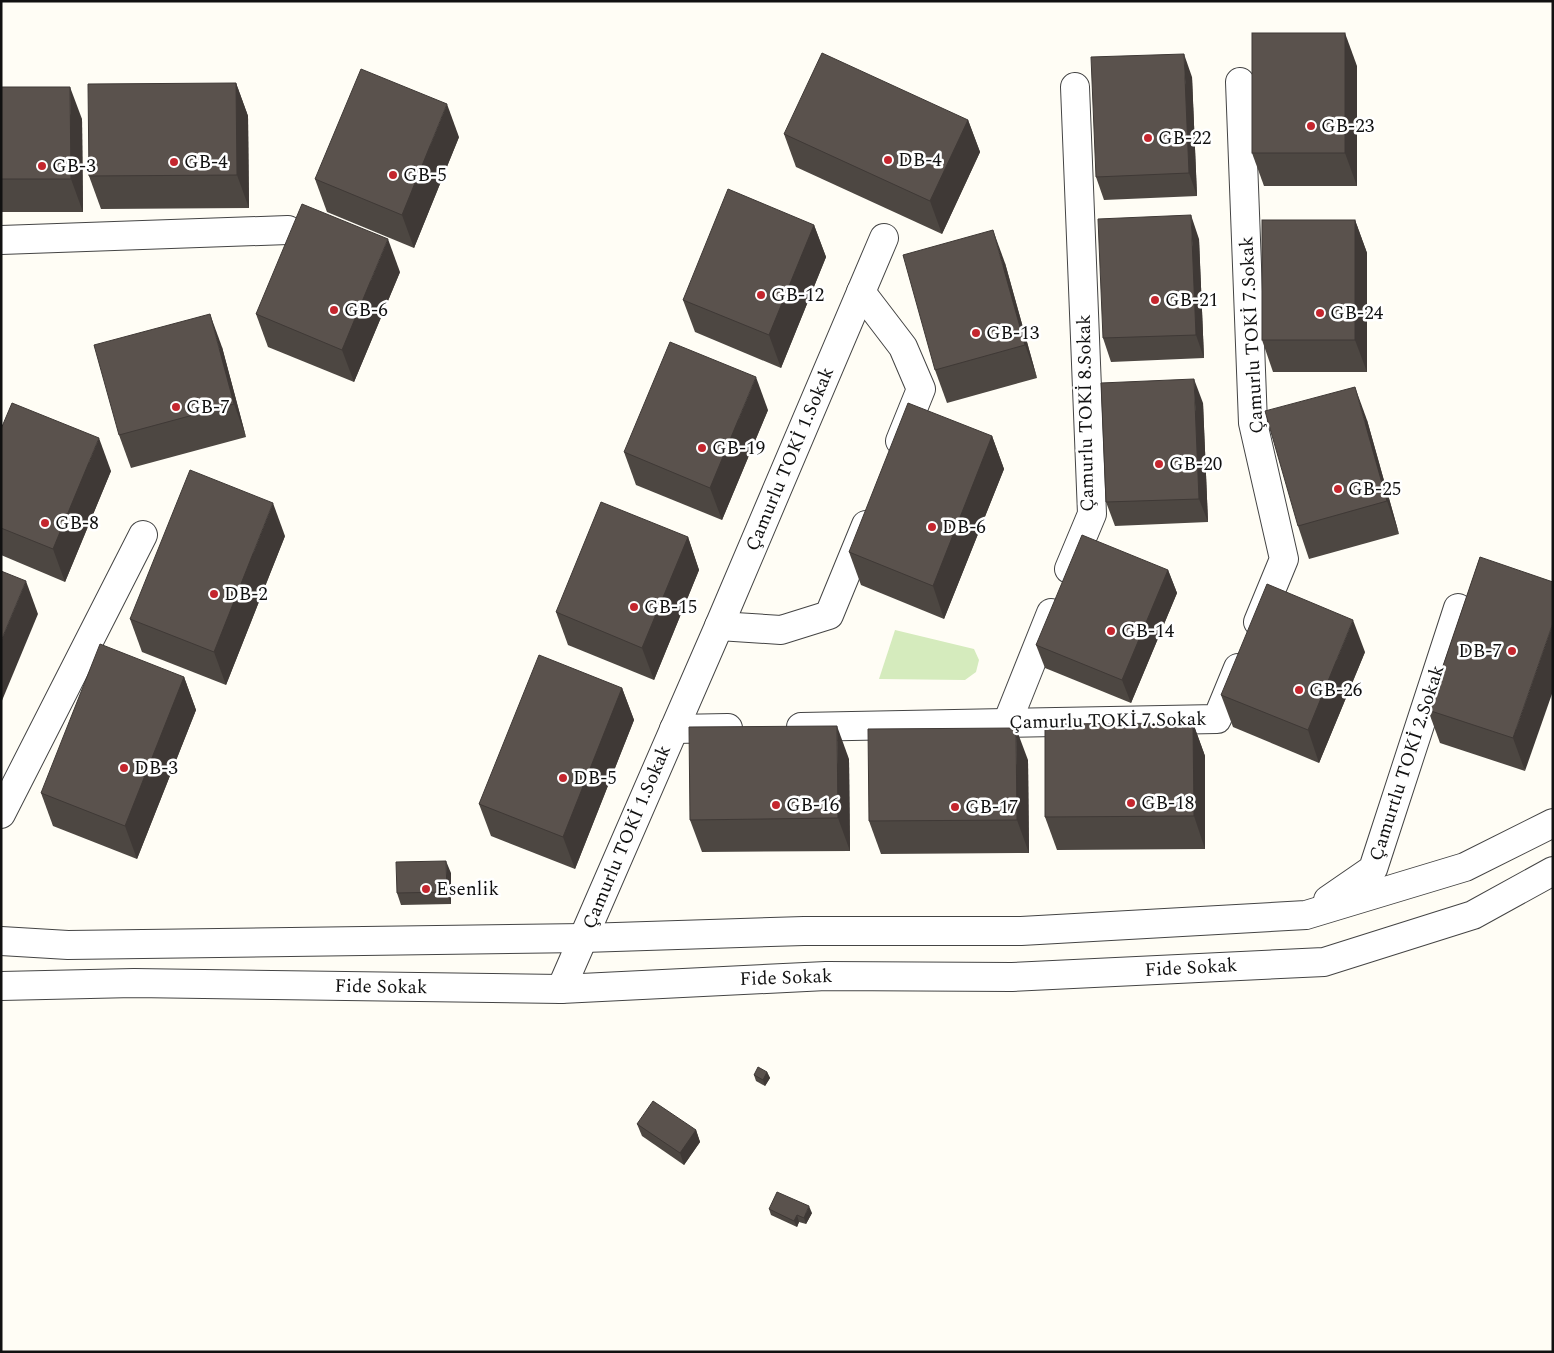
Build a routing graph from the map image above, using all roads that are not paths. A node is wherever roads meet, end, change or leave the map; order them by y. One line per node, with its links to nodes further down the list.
1 (1240, 82): 12 (street, Çamurlu TOKİ 7.Sokak)
2 (1075, 87): 12 (street, Çamurlu TOKİ 8.Sokak)
3 (288, 230): 5 (street)
4 (884, 238): 6 (street, Çamurlu TOKİ 1.Sokak)
5 (1, 240)
6 (861, 292): 7 (street); 11 (street, Çamurlu TOKİ 1.Sokak)
7 (892, 461)
8 (873, 507): 11 (street)
9 (143, 535): 14 (street)
10 (1458, 608): 17 (street, Çamurtlu TOKİ 2.Sokak)
11 (719, 626): 13 (street, Çamurlu TOKİ 1.Sokak)
12 (1007, 723): 13 (street, Çamurlu TOKİ 7.Sokak)
13 (674, 729): 18 (street, Çamurlu TOKİ 1.Sokak)
14 (1, 814)
15 (1553, 823): 17 (street)
16 (1553, 872): 21 (street, Fide Sokak)
17 (1306, 915): 18 (street)
18 (584, 938): 19 (street); 21 (street, Çamurlu TOKİ 1.Sokak)
19 (1, 941)
20 (1, 986): 21 (street, Fide Sokak)
21 (561, 989)

